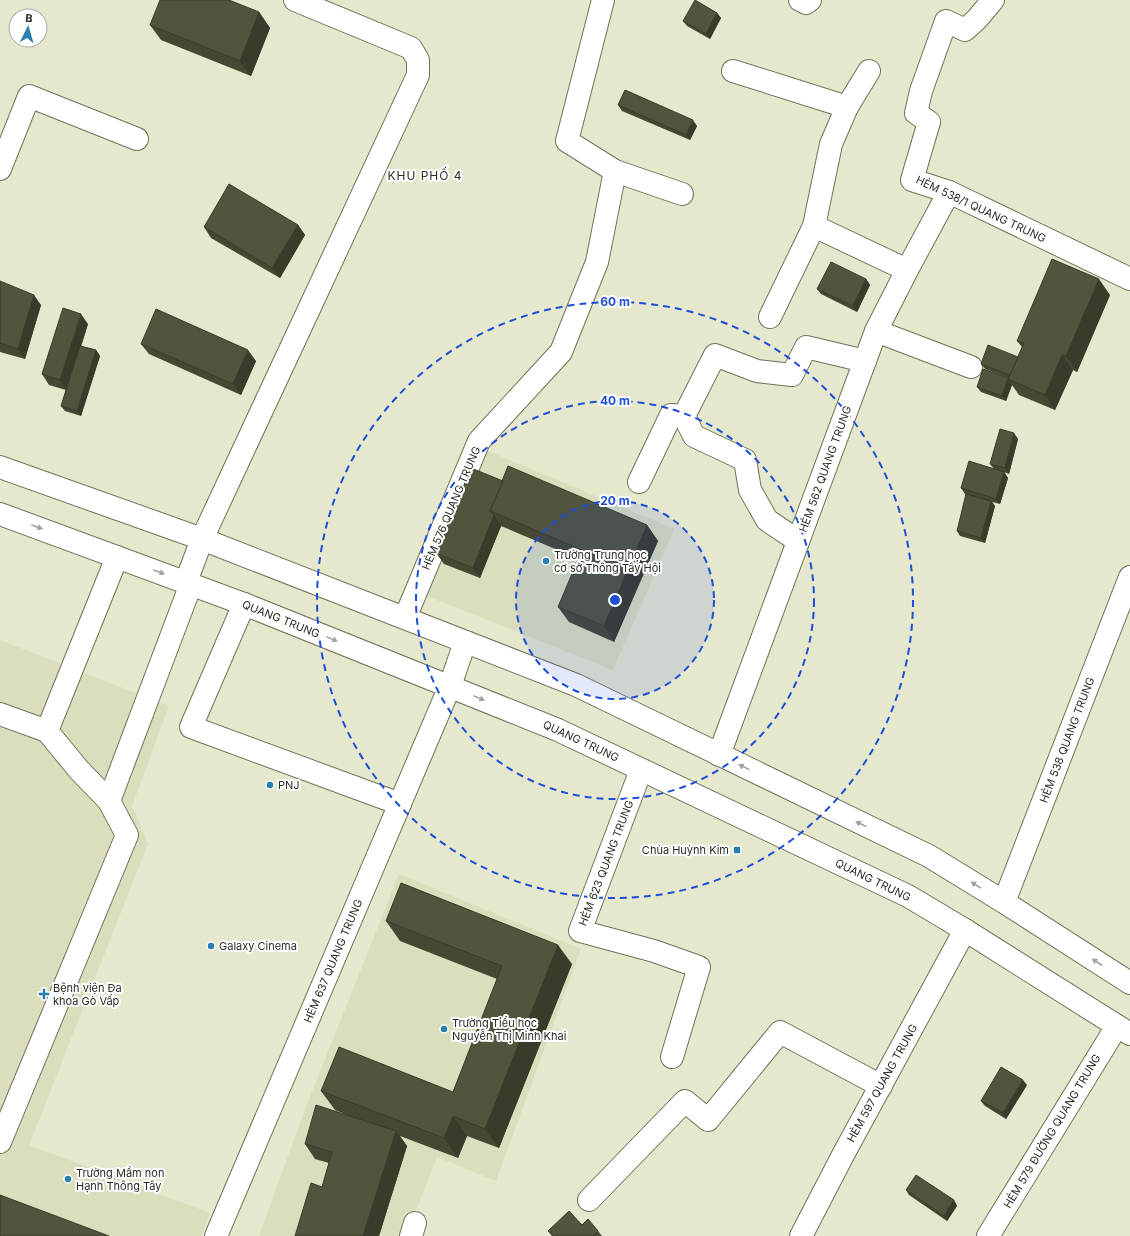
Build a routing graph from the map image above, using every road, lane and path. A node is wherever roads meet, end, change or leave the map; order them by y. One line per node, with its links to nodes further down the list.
1 (295, 0): 25 (main road)
2 (603, 0): 11 (main road)
3 (800, 0): 4 (main road)
4 (810, 0)
5 (992, 0): 12 (main road, HẺM 538/1 QUANG TRUNG)
6 (734, 71): 8 (main road)
7 (869, 71): 8 (main road)
8 (848, 107): 14 (main road)
9 (137, 139): 10 (main road)
10 (0, 169)
11 (615, 171): 13 (main road); 31 (main road, HẺM 576 QUANG TRUNG)
12 (949, 192): 15 (main road, HẺM 562 QUANG TRUNG); 16 (main road, HẺM 538/1 QUANG TRUNG)
13 (682, 194)
14 (814, 226): 15 (main road); 17 (main road)
15 (907, 270): 18 (main road, HẺM 562 QUANG TRUNG)
16 (1130, 279)
17 (770, 317)
18 (876, 331): 19 (main road, HẺM 562 QUANG TRUNG); 20 (main road)
19 (865, 361): 21 (main road); 26 (main road, HẺM 562 QUANG TRUNG)
20 (971, 367)
21 (684, 416): 23 (main road); 26 (main road)
22 (0, 467): 25 (main road)
23 (639, 482)
24 (0, 514): 27 (main road, QUANG TRUNG, one-way to 27)
25 (202, 539): 29 (main road); 31 (main road)
26 (798, 541): 36 (main road, HẺM 562 QUANG TRUNG)
27 (117, 557): 29 (main road, QUANG TRUNG, one-way to 29); 35 (main road)
28 (1130, 577): 40 (main road, HẺM 538 QUANG TRUNG)
29 (188, 583): 30 (main road, QUANG TRUNG); 38 (main road)
30 (244, 604): 33 (main road, QUANG TRUNG, one-way to 33); 39 (main road)
31 (405, 618): 32 (main road)
32 (465, 642): 33 (main road, HẺM 637 QUANG TRUNG); 36 (main road)
33 (450, 686): 37 (main road, QUANG TRUNG, one-way to 37); 39 (main road, HẺM 637 QUANG TRUNG)
34 (0, 714): 35 (main road)
35 (46, 731): 38 (main road)
36 (719, 754): 40 (main road, one-way to 36)
37 (641, 770): 41 (main road, QUANG TRUNG); 44 (main road, HẺM 623 QUANG TRUNG)
38 (109, 801): 46 (main road)
39 (400, 804): 48 (main road, HẺM 637 QUANG TRUNG)
40 (1004, 902): 42 (main road, one-way to 40)
41 (965, 930): 43 (main road, QUANG TRUNG); 45 (main road, HẺM 597 QUANG TRUNG)
42 (1130, 983)
43 (1123, 1030): 50 (main road, HẺM 579 ĐƯỜNG QUANG TRUNG)
44 (672, 1057)
45 (881, 1086): 47 (main road); 49 (main road, HẺM 597 QUANG TRUNG)
46 (0, 1142)
47 (589, 1200)
48 (216, 1236)
49 (801, 1236)
50 (988, 1236)

